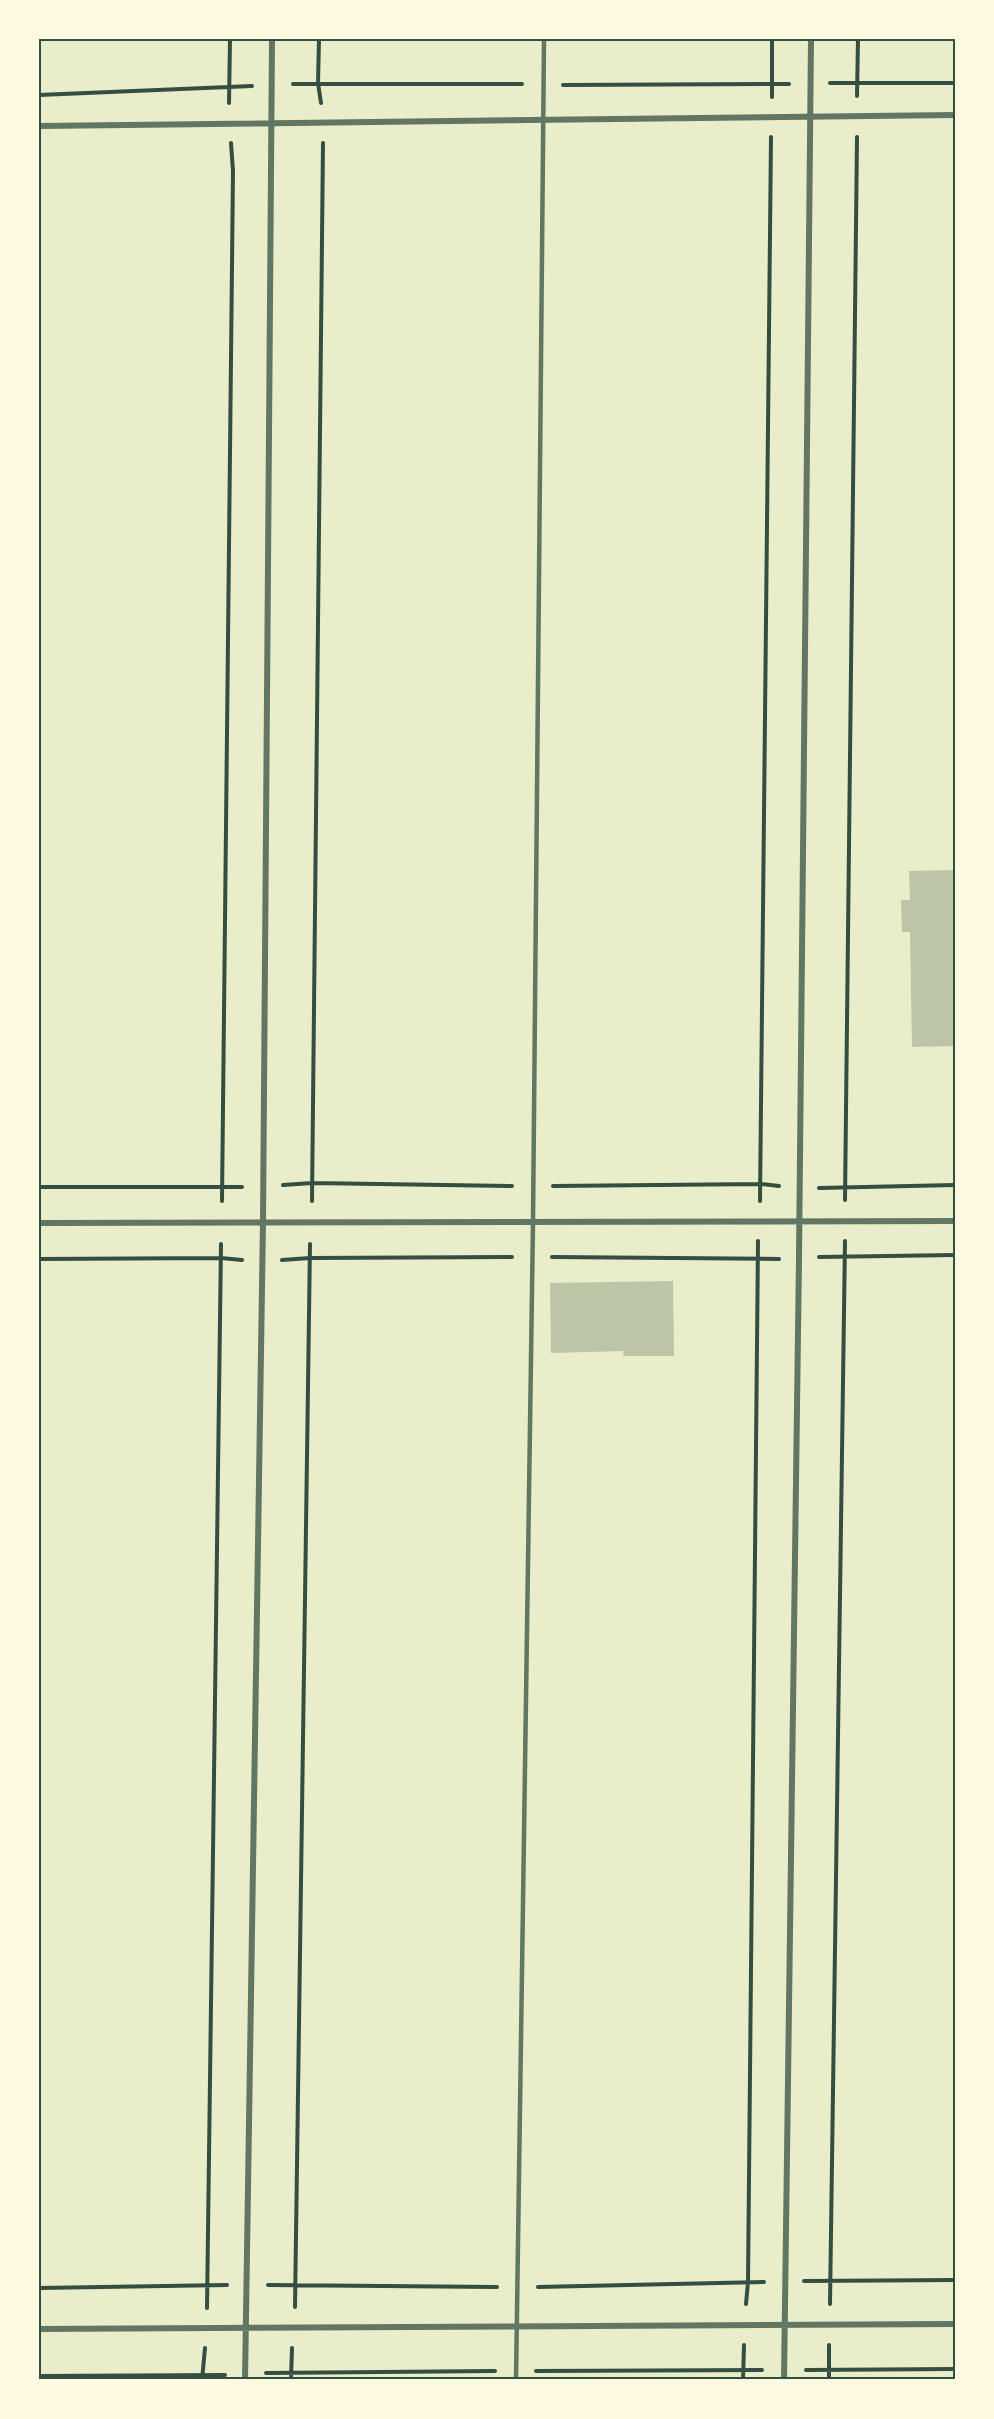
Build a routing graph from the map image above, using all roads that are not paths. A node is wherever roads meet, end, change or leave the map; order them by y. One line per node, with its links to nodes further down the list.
1 (272, 39): 7 (street)
2 (544, 39): 6 (lane)
3 (811, 39): 5 (street)
4 (955, 115): 5 (street)
5 (811, 117): 6 (street); 11 (street)
6 (543, 120): 7 (street); 10 (lane)
7 (272, 123): 8 (street); 13 (street)
8 (39, 126)
9 (955, 1221): 11 (street)
10 (533, 1222): 11 (street); 13 (street); 16 (lane)
11 (799, 1222): 15 (street)
12 (39, 1223): 13 (street)
13 (263, 1223): 17 (street)
14 (955, 2324): 15 (street)
15 (785, 2325): 16 (street); 21 (street)
16 (516, 2326): 17 (street); 20 (lane)
17 (245, 2328): 18 (street); 19 (street)
18 (39, 2329)
19 (245, 2380)
20 (516, 2380)
21 (784, 2380)

